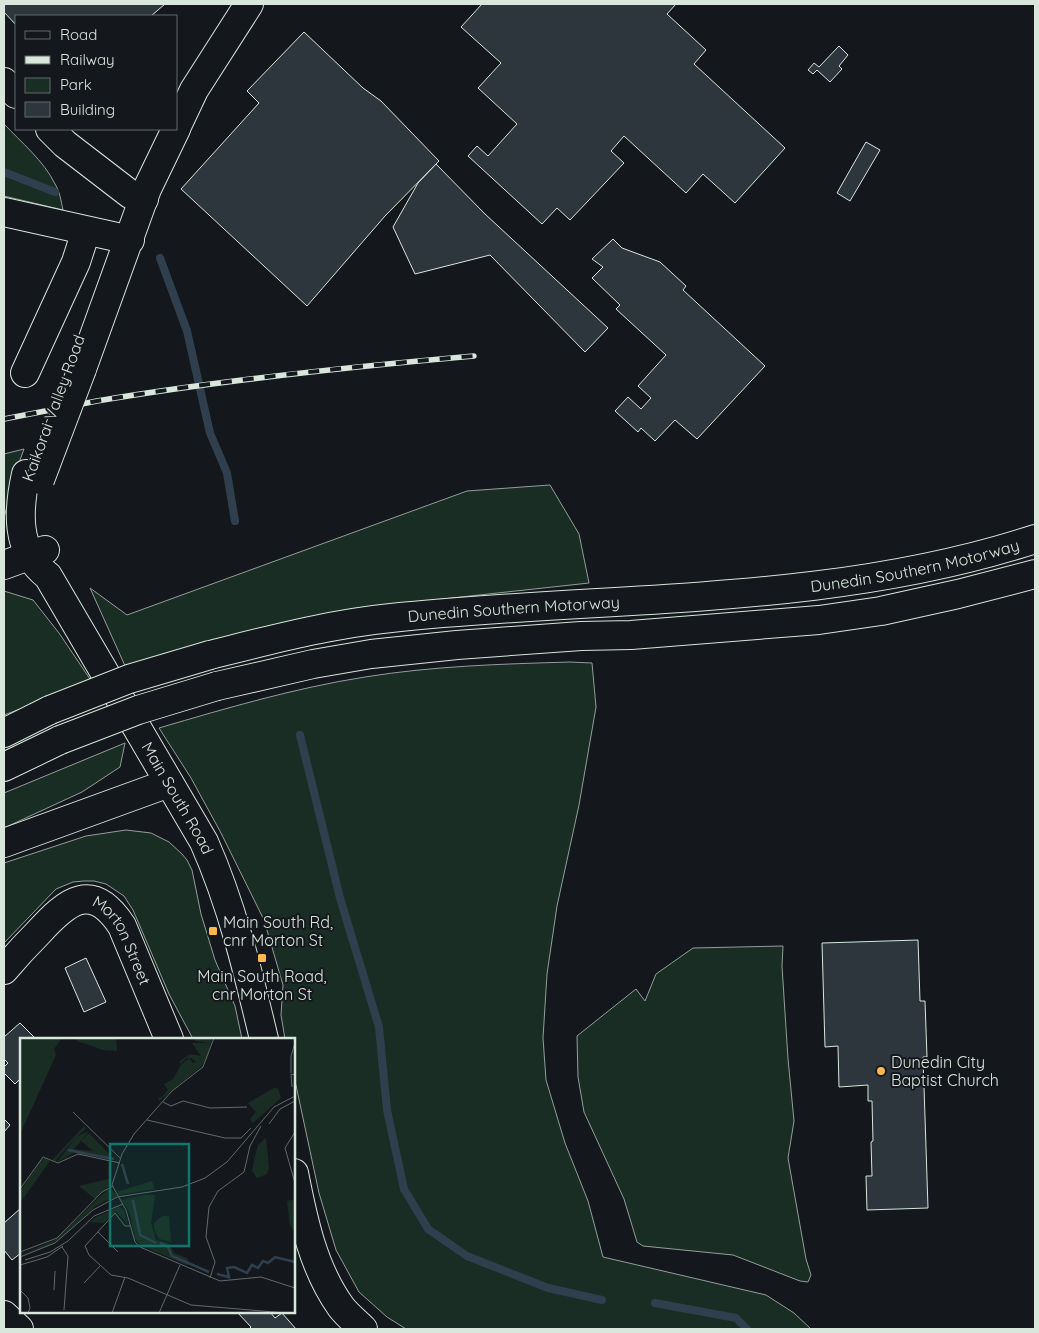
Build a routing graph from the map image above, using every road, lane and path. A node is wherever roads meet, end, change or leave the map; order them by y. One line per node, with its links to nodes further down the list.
1 (230, 4): 4 (main road)
2 (249, 4): 6 (main road, Kaikorai Valley Road)
3 (4, 82): 5 (main road)
4 (178, 87)
5 (15, 93)
6 (178, 124)
7 (51, 130): 10 (main road)
8 (154, 130): 10 (main road, Kaikorai Valley Road)
9 (175, 130): 10 (main road, Kaikorai Valley Road)
10 (137, 196): 13 (main road, Kaikorai Valley Road)
11 (4, 212): 12 (main road)
12 (86, 231): 13 (main road); 14 (main road)
13 (123, 238): 16 (main road, Kaikorai Valley Road)
14 (25, 373)
15 (1035, 539): 19 (main road, Dunedin Southern Motorway, bridge)
16 (40, 560): 17 (main road); 21 (main road, Main South Road)
17 (4, 565)
18 (1035, 574): 20 (main road, Dunedin Southern Motorway, bridge)
19 (4, 733)
20 (4, 767)
21 (169, 783): 22 (main road); 25 (main road, Main South Road)
22 (4, 843)
23 (4, 970): 24 (main road, Morton Street)
24 (169, 1038)
25 (264, 1038)
26 (295, 1178): 29 (main road)
27 (4, 1315): 28 (main road)
28 (18, 1329)
29 (363, 1329)

